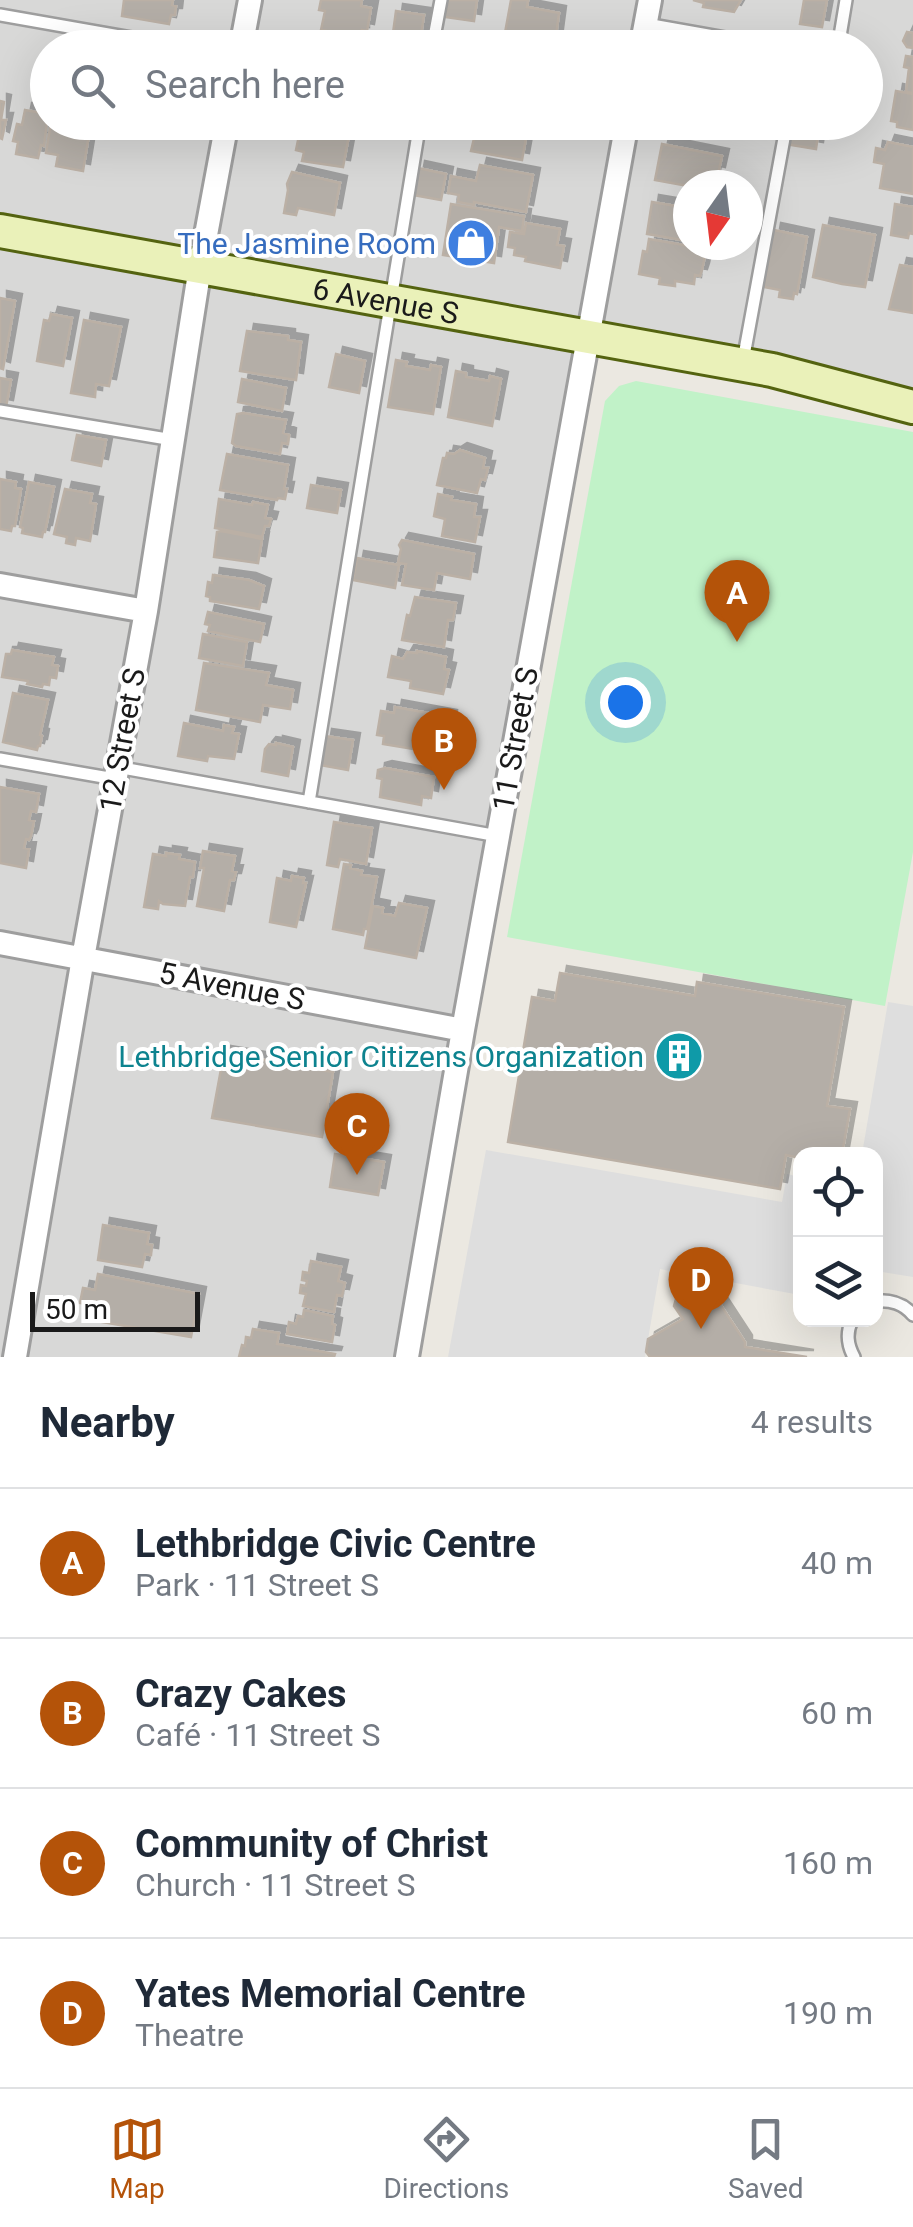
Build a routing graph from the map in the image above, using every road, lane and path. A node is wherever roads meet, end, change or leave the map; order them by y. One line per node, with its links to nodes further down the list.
1 (250, 0): 8 (street)
2 (440, 0): 9 (lane)
3 (650, 0): 6 (street)
4 (846, 0): 12 (lane)
5 (0, 15): 7 (lane)
6 (646, 24): 10 (street); 11 (lane)
7 (85, 30)
8 (244, 30)
9 (435, 30)
10 (645, 30)
11 (680, 30)
12 (841, 30)
13 (224, 140): 18 (street, 12 Street S)
14 (417, 140): 19 (lane)
15 (625, 140): 20 (street, 11 Street S)
16 (785, 140): 21 (lane)
17 (0, 232): 18 (main road, 6 Avenue S)
18 (200, 268): 19 (main road, 6 Avenue S); 25 (street, 12 Street S)
19 (389, 302): 20 (main road, 6 Avenue S); 30 (lane)
20 (588, 338): 21 (main road, 6 Avenue S); 31 (street, 11 Street S)
21 (757, 368): 22 (main road, 6 Avenue S); 23 (main road, 6 Avenue S)
22 (913, 384)
23 (913, 407)
24 (0, 411): 25 (lane)
25 (173, 440): 27 (street, 12 Street S)
26 (0, 586): 27 (street)
27 (146, 611): 29 (street, 12 Street S)
28 (0, 759): 29 (lane)
29 (116, 773): 30 (lane); 33 (street, 12 Street S)
30 (309, 802): 31 (lane)
31 (498, 836): 34 (street, 11 Street S)
32 (0, 943): 33 (street, 5 Avenue S)
33 (83, 958): 34 (street, 5 Avenue S); 38 (street, 12 Street S)
34 (463, 1030): 39 (street, 11 Street S)
35 (883, 1300): 36 (lane)
36 (913, 1315)
37 (850, 1327): 40 (lane)
38 (15, 1357)
39 (407, 1357)
40 (854, 1357)

